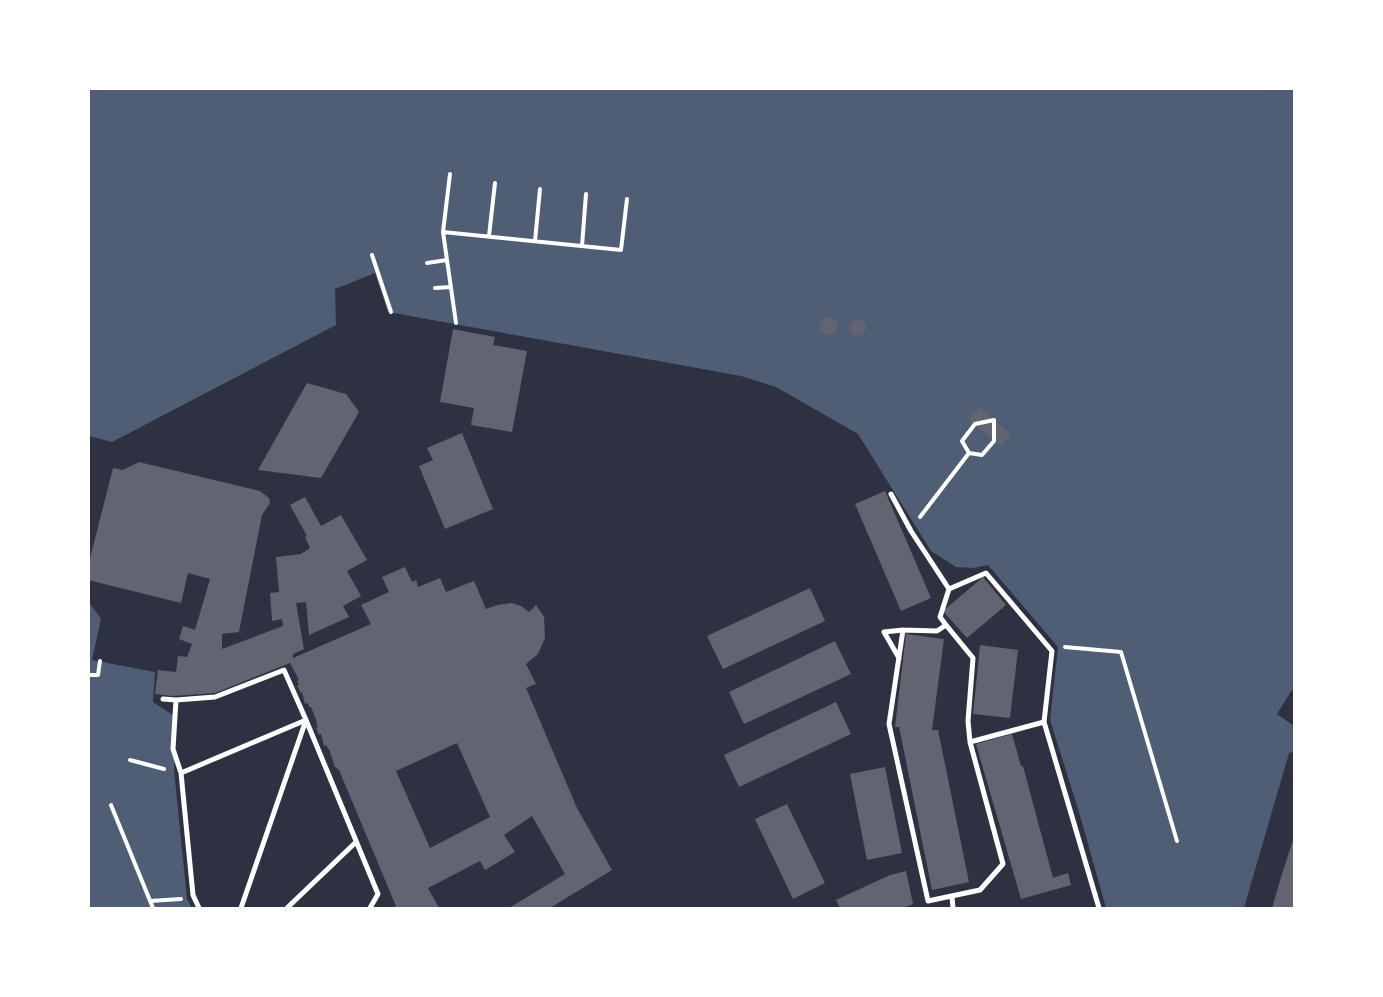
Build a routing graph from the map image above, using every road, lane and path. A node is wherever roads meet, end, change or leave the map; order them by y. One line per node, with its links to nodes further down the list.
1 (450, 174): 6 (path)
2 (495, 183): 7 (path)
3 (540, 189): 8 (path)
4 (586, 194): 9 (path)
5 (627, 199): 8 (path)
6 (443, 232): 7 (path); 11 (path)
7 (489, 236): 8 (path)
8 (535, 241)
9 (582, 246)
10 (372, 255): 15 (path)
11 (447, 260): 12 (path); 13 (path)
12 (427, 263)
13 (451, 287): 14 (path); 16 (path)
14 (435, 288)
15 (391, 312)
16 (456, 322)
17 (969, 453): 17 (path); 19 (path)
18 (891, 494): 19 (street)
19 (909, 527): 20 (street)
20 (949, 589): 21 (street); 30 (street)
21 (946, 625): 22 (street); 31 (street)
22 (903, 630): 23 (street); 23 (street)
23 (899, 658): 37 (street)
24 (1063, 658): 35 (path)
25 (100, 661): 26 (path)
26 (88, 675)
27 (163, 699): 28 (street)
28 (176, 700): 29 (street); 33 (street)
29 (306, 720): 33 (street); 36 (street); 42 (street)
30 (1044, 722): 31 (street); 46 (street)
31 (970, 742): 37 (street)
32 (130, 760): 33 (path)
33 (181, 772): 41 (street)
34 (111, 805): 39 (path)
35 (1177, 841)
36 (356, 842): 43 (street); 44 (street)
37 (952, 897): 45 (street)
38 (187, 899): 39 (path)
39 (150, 901): 40 (path)
40 (153, 909)
41 (199, 909)
42 (242, 909)
43 (287, 909)
44 (370, 909)
45 (953, 909)
46 (1099, 909)

